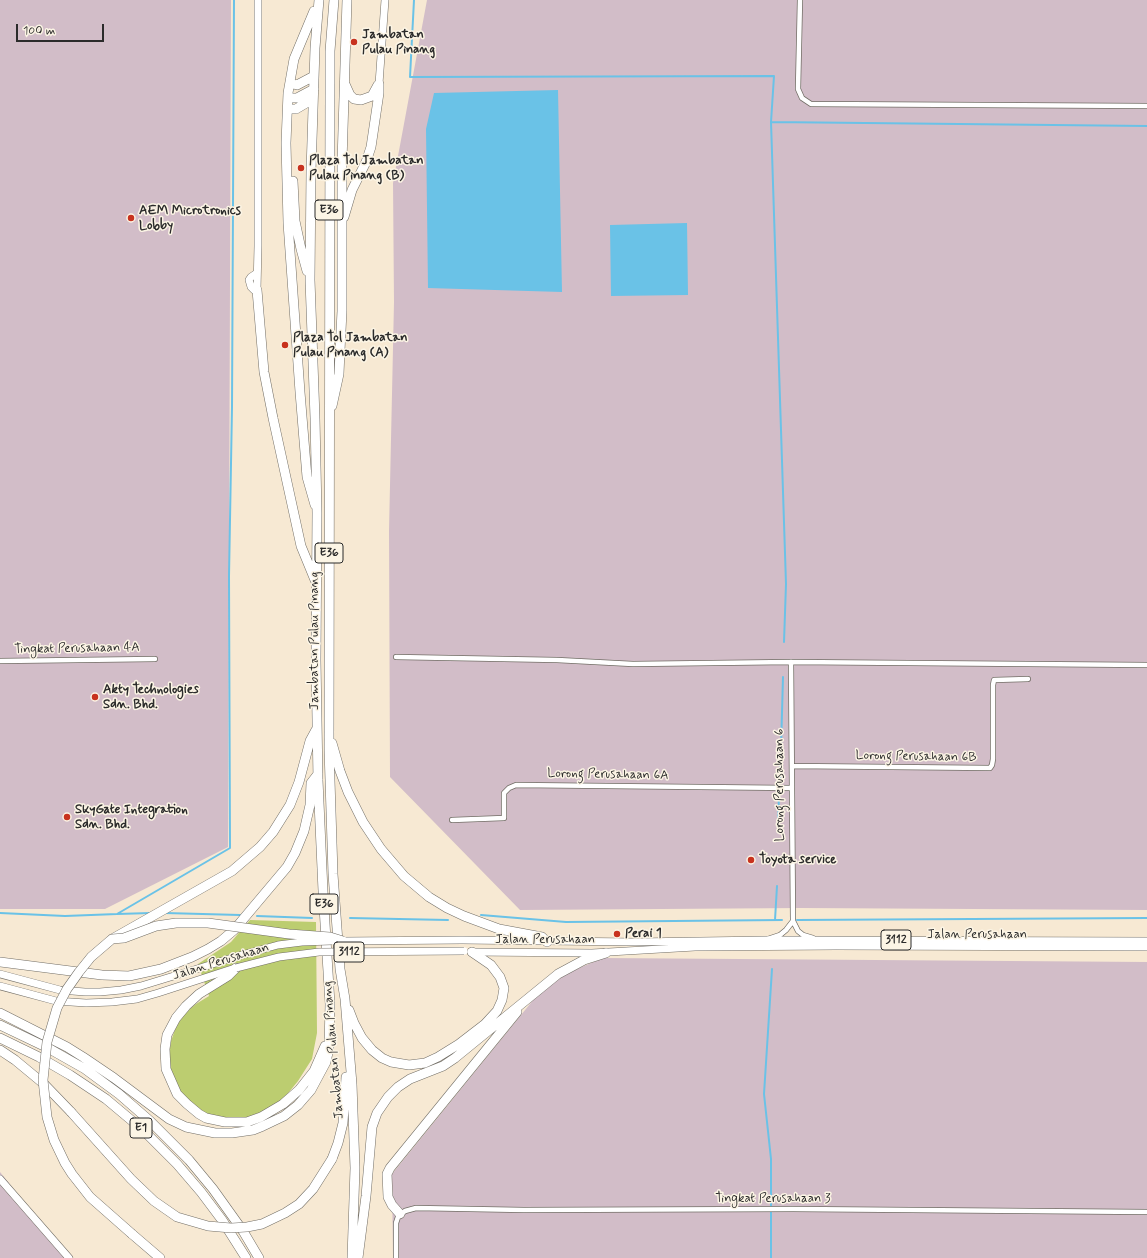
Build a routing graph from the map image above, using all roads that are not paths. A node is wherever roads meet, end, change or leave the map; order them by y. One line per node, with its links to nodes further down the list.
1 (258, 0): 19 (main road)
2 (319, 0): 7 (highway, Jambatan Pulau Pinang / E36); 21 (highway, Jambatan Pulau Pinang / E36)
3 (334, 0): 20 (highway, Jambatan Pulau Pinang / E36)
4 (347, 0): 9 (highway)
5 (385, 0): 11 (main road)
6 (800, 0): 15 (street)
7 (317, 18): 8 (highway, Jambatan Pulau Pinang / E36); 10 (highway)
8 (314, 76): 10 (highway); 12 (highway, Jambatan Pulau Pinang / E36)
9 (344, 82): 11 (highway); 17 (highway)
10 (293, 84): 13 (highway)
11 (378, 84): 17 (highway)
12 (314, 89): 13 (highway); 14 (highway, Jambatan Pulau Pinang / E36)
13 (291, 98): 16 (highway)
14 (313, 99): 16 (highway); 18 (highway, Jambatan Pulau Pinang / E36)
15 (1147, 106)
16 (291, 109): 18 (highway)
17 (342, 220): 20 (highway)
18 (310, 280): 21 (highway, Jambatan Pulau Pinang / E36)
19 (257, 290): 22 (highway)
20 (328, 421): 30 (highway, Jambatan Pulau Pinang / E36)
21 (317, 512): 22 (highway, Jambatan Pulau Pinang / E36)
22 (317, 584): 29 (highway, Jambatan Pulau Pinang / E36)
23 (396, 657): 26 (street)
24 (154, 659): 25 (street, Tingkat Perusahaan 4A)
25 (0, 661)
26 (791, 662): 27 (street); 31 (street, Lorong Perusahaan 6)
27 (1147, 665)
28 (1028, 679): 31 (street, Lorong Perusahaan 6B)
29 (317, 728): 32 (highway, Jambatan Pulau Pinang / E36); 36 (highway)
30 (328, 732): 41 (highway); 49 (highway, Jambatan Pulau Pinang / E36)
31 (792, 766): 33 (street, Lorong Perusahaan 6)
32 (318, 774): 45 (highway); 53 (highway, Jambatan Pulau Pinang / E36)
33 (791, 788): 34 (street, Lorong Perusahaan 6A); 35 (street, Lorong Perusahaan 6)
34 (452, 820)
35 (793, 921): 37 (street); 38 (street)
36 (112, 939): 39 (highway, bridge); 61 (highway, bridge)
37 (766, 940): 38 (main road, Jalan Perusahaan / 3112); 41 (main road, Jalan Perusahaan / 3112)
38 (820, 940): 40 (main road, Jalan Perusahaan / 3112)
39 (343, 941): 41 (main road, Jalan Perusahaan / 3112); 47 (main road, Jalan Perusahaan / 3112, bridge)
40 (1147, 941)
41 (547, 942)
42 (1147, 947): 44 (main road, Jalan Perusahaan / 3112)
43 (468, 951): 44 (main road, Jalan Perusahaan / 3112); 46 (main road, Jalan Perusahaan / 3112, bridge); 49 (highway)
44 (606, 952): 50 (highway)
45 (0, 962)
46 (236, 968): 48 (main road, Jalan Perusahaan / 3112); 53 (highway)
47 (0, 974)
48 (0, 986)
49 (345, 999): 56 (highway, Jambatan Pulau Pinang / E36)
50 (526, 999): 59 (highway); 65 (highway)
51 (0, 1013): 53 (highway, Jambatan Pulau Pinang)
52 (0, 1025): 63 (highway, E1)
53 (329, 1034)
54 (0, 1038): 62 (highway, E1)
55 (0, 1050): 56 (highway, bridge)
56 (350, 1054): 64 (highway, Jambatan Pulau Pinang / E36)
57 (0, 1179): 60 (main road)
58 (1147, 1212): 59 (street, Tingkat Perusahaan 3)
59 (400, 1214): 66 (street)
60 (69, 1258)
61 (160, 1258)
62 (246, 1258)
63 (259, 1258)
64 (352, 1258)
65 (358, 1258)
66 (396, 1258)

